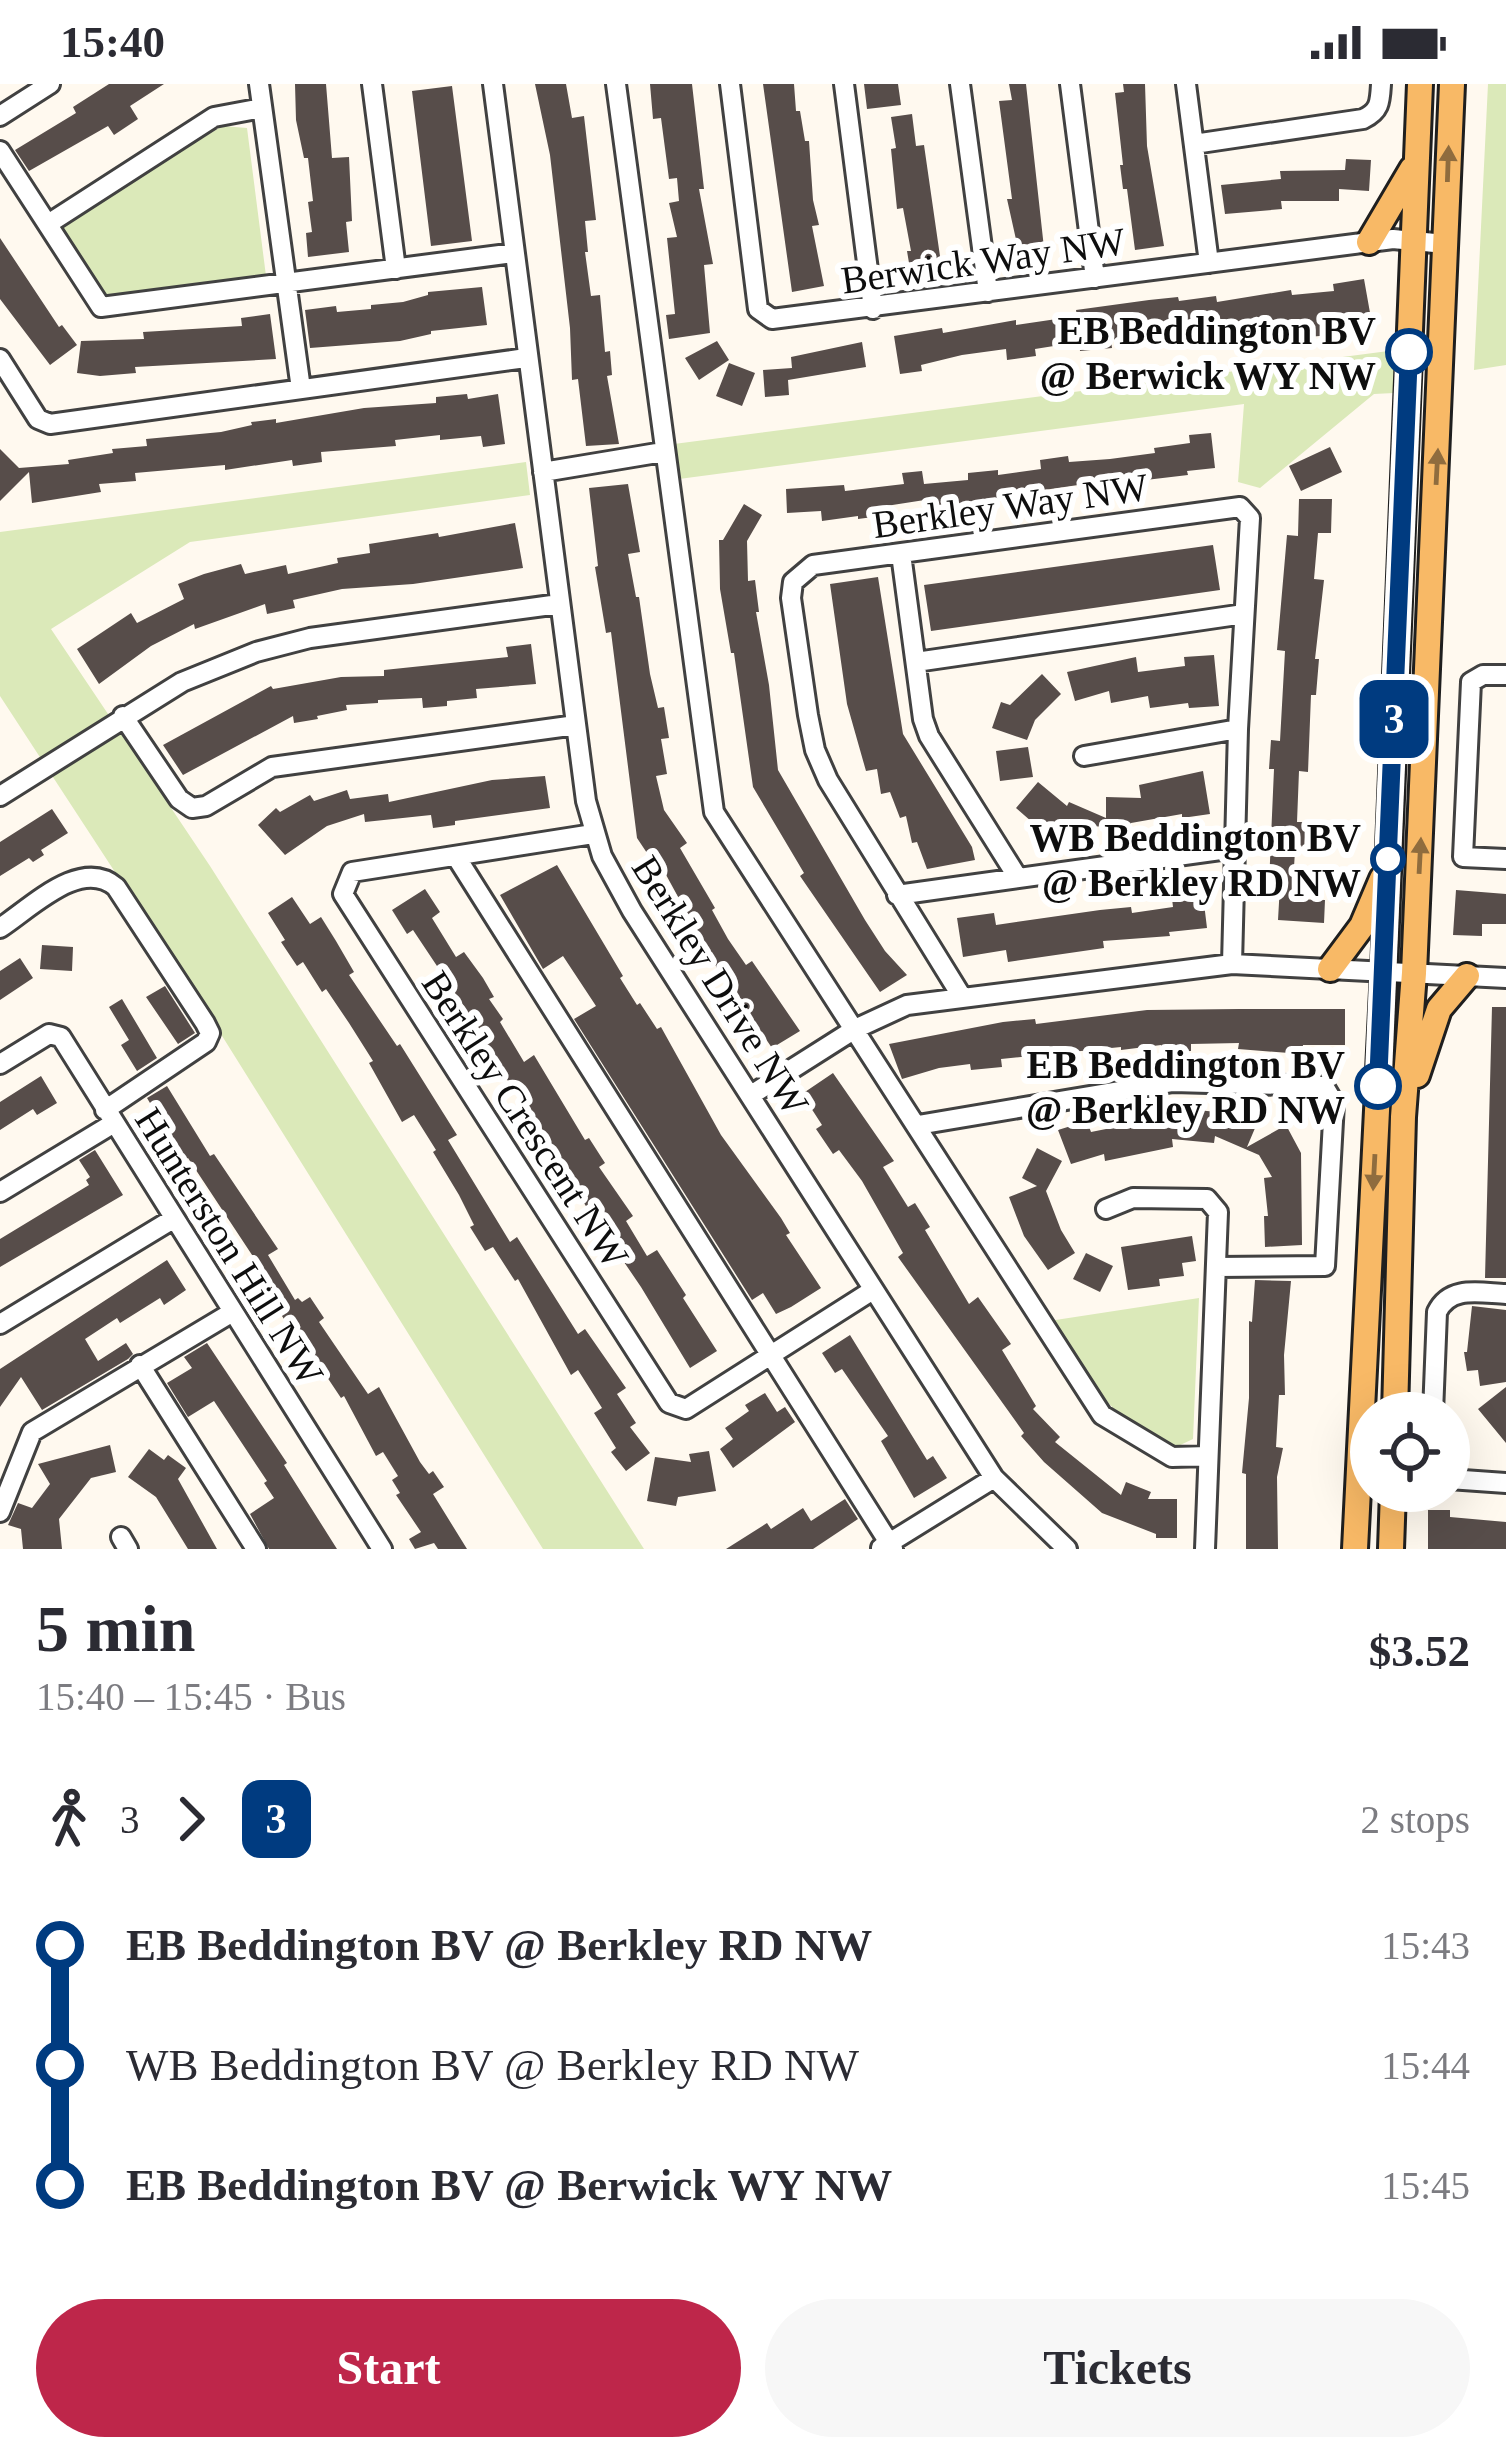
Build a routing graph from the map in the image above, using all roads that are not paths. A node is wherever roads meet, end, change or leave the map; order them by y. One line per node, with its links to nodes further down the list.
1 (50, 84): 15 (street)
2 (259, 84): 14 (street)
3 (372, 84): 25 (street)
4 (493, 84): 23 (street, Berkley Drive NW)
5 (616, 84): 33 (street)
6 (730, 84): 29 (street, Berwick Way NW)
7 (844, 84): 29 (street)
8 (960, 84): 28 (street)
9 (1070, 84): 26 (street)
10 (1186, 84): 16 (street)
11 (1381, 84): 16 (street)
12 (1420, 84): 18 (main road)
13 (1452, 84): 22 (main road, one-way to 13)
14 (262, 109): 19 (street); 27 (street)
15 (0, 116)
16 (1194, 144): 24 (street)
17 (0, 151): 19 (street)
18 (1417, 162): 20 (main road); 21 (main road)
19 (47, 224): 27 (street)
20 (1369, 242): 21 (street, Berwick Way NW); 24 (street, Berwick Way NW)
21 (1414, 242): 22 (street, Berwick Way NW); 49 (main road)
22 (1445, 244): 56 (main road, one-way to 22)
23 (514, 253): 25 (street); 30 (street, Berkley Drive NW)
24 (1209, 263): 26 (street, Berwick Way NW)
25 (396, 269): 27 (street)
26 (1095, 278): 28 (street, Berwick Way NW)
27 (284, 282): 32 (street)
28 (988, 292): 29 (street, Berwick Way NW)
29 (873, 309)
30 (526, 358): 32 (street); 34 (street, Berkley Drive NW)
31 (0, 359): 32 (street)
32 (301, 389)
33 (663, 452): 34 (street); 60 (street)
34 (543, 472): 36 (street, Berkley Drive NW)
35 (901, 554): 37 (street, Berkley Way NW); 38 (street); 51 (street, Berkley Way NW)
36 (560, 604): 40 (street); 41 (street, Berkley Drive NW)
37 (1244, 614): 38 (street); 42 (street, Berkley Way NW)
38 (916, 662): 50 (street)
39 (1506, 675): 48 (street)
40 (123, 716): 41 (street); 44 (street)
41 (576, 725): 45 (street, Berkley Drive NW)
42 (1238, 729): 43 (street); 46 (street, Berkley Way NW)
43 (1084, 756)
44 (0, 796)
45 (593, 834): 47 (street, Berkley Crescent NW); 62 (street, Berkley Drive NW)
46 (1235, 848): 50 (street); 53 (street, Berkley Way NW)
47 (458, 858): 74 (street); 74 (street, Berkley Crescent NW)
48 (1506, 860)
49 (1388, 866): 54 (main road); 55 (main road)
50 (1018, 878): 51 (street)
51 (897, 895): 59 (street, Berkley Way NW)
52 (0, 928): 63 (street)
53 (1232, 964): 54 (street); 59 (street)
54 (1330, 969): 55 (street)
55 (1384, 971): 56 (street); 84 (main road, one-way to 84)
56 (1414, 973): 57 (street); 64 (main road)
57 (1467, 976): 58 (street); 64 (main road)
58 (1506, 978)
59 (962, 998): 60 (street)
60 (856, 1029): 62 (street); 65 (street)
61 (0, 1064): 63 (street, Hunterston Hill NW)
62 (751, 1095): 70 (street, Berkley Drive NW)
63 (110, 1116): 66 (street); 68 (street, Hunterston Hill NW)
64 (1403, 1117): 76 (main road)
65 (918, 1124): 69 (street); 78 (street)
66 (0, 1192)
67 (1106, 1209): 69 (street)
68 (172, 1219): 72 (street, Hunterston Hill NW); 73 (street)
69 (1217, 1267): 78 (street)
70 (872, 1290): 74 (street, Berkley Crescent NW); 79 (street, Berkley Drive NW)
71 (1506, 1294): 77 (street)
72 (231, 1313): 75 (street); 87 (street, Hunterston Hill NW)
73 (0, 1324)
74 (769, 1353): 85 (street)
75 (140, 1365): 82 (street); 86 (street)
76 (1396, 1392)
77 (1434, 1392)
78 (1208, 1456): 89 (street)
79 (994, 1478): 85 (street); 88 (street, Berkley Drive NW)
80 (1470, 1480): 81 (street)
81 (1506, 1483)
82 (0, 1512)
83 (1392, 1512): 92 (main road)
84 (1357, 1515): 90 (main road); 91 (main road)
85 (887, 1547)
86 (256, 1549)
87 (382, 1549)
88 (1066, 1549)
89 (1205, 1549)
90 (1338, 1549)
91 (1354, 1549)
92 (1391, 1549)

